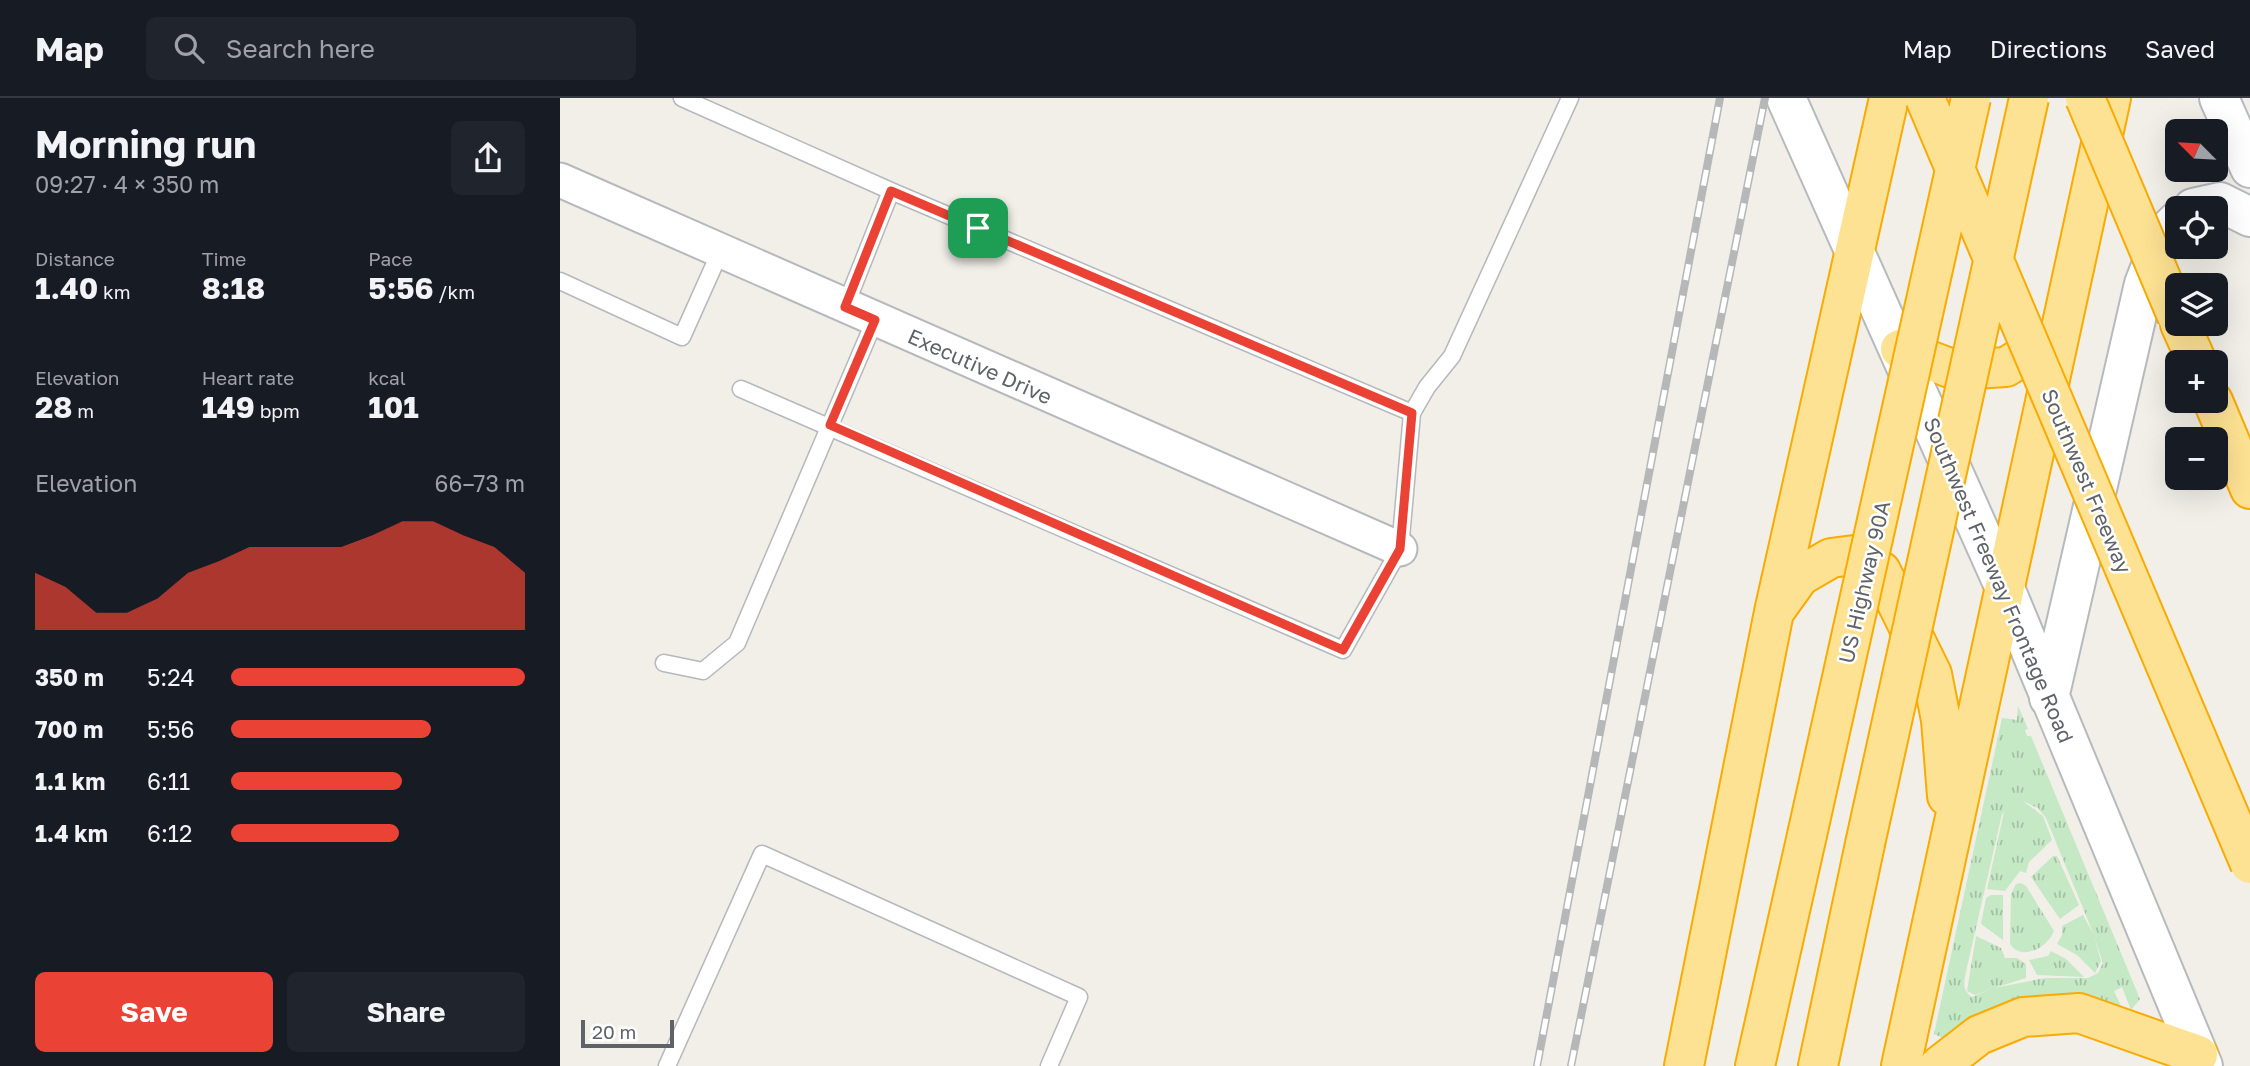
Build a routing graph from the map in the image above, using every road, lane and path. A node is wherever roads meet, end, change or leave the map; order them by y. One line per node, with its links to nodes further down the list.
1 (682, 98): 13 (lane)
2 (1570, 98): 26 (lane)
3 (1786, 98): 18 (main road, Southwest Freeway Frontage Road)
4 (1889, 98): 18 (highway)
5 (1925, 98): 36 (highway, Southwest Freeway, bridge)
6 (1972, 98): 41 (highway, US Highway 90A, bridge)
7 (2029, 98): 42 (highway, bridge)
8 (2085, 98): 20 (highway, bridge)
9 (2111, 98): 23 (highway)
10 (2219, 98): 11 (main road)
11 (2250, 168)
12 (560, 180): 17 (street, Executive Drive)
13 (891, 191): 21 (lane); 26 (lane)
14 (2228, 206): 15 (main road)
15 (2250, 217)
16 (2165, 234): 34 (main road)
17 (720, 252): 19 (lane); 21 (street, Executive Drive)
18 (1855, 256): 24 (main road, Southwest Freeway Frontage Road); 32 (highway)
19 (560, 281)
20 (2165, 288)
21 (845, 307): 22 (street, Executive Drive)
22 (875, 320): 28 (lane); 30 (street, Executive Drive)
23 (2059, 334): 24 (highway); 31 (highway)
24 (1900, 349): 31 (main road, Southwest Freeway Frontage Road)
25 (741, 389): 28 (lane)
26 (1412, 413): 30 (lane)
27 (2218, 413): 29 (highway)
28 (830, 425): 30 (lane); 33 (lane)
29 (2250, 489)
30 (1400, 549)
31 (2004, 586): 34 (main road, Southwest Freeway Frontage Road); 35 (highway)
32 (1774, 612): 35 (highway); 40 (highway)
33 (664, 663)
34 (2049, 698): 37 (main road, Southwest Freeway Frontage Road)
35 (1950, 836): 43 (highway)
36 (2250, 864)
37 (2201, 1060): 44 (highway)
38 (667, 1066): 39 (lane)
39 (1049, 1066)
40 (1685, 1066)
41 (1755, 1066)
42 (1818, 1066)
43 (1901, 1066)
44 (1939, 1066)

